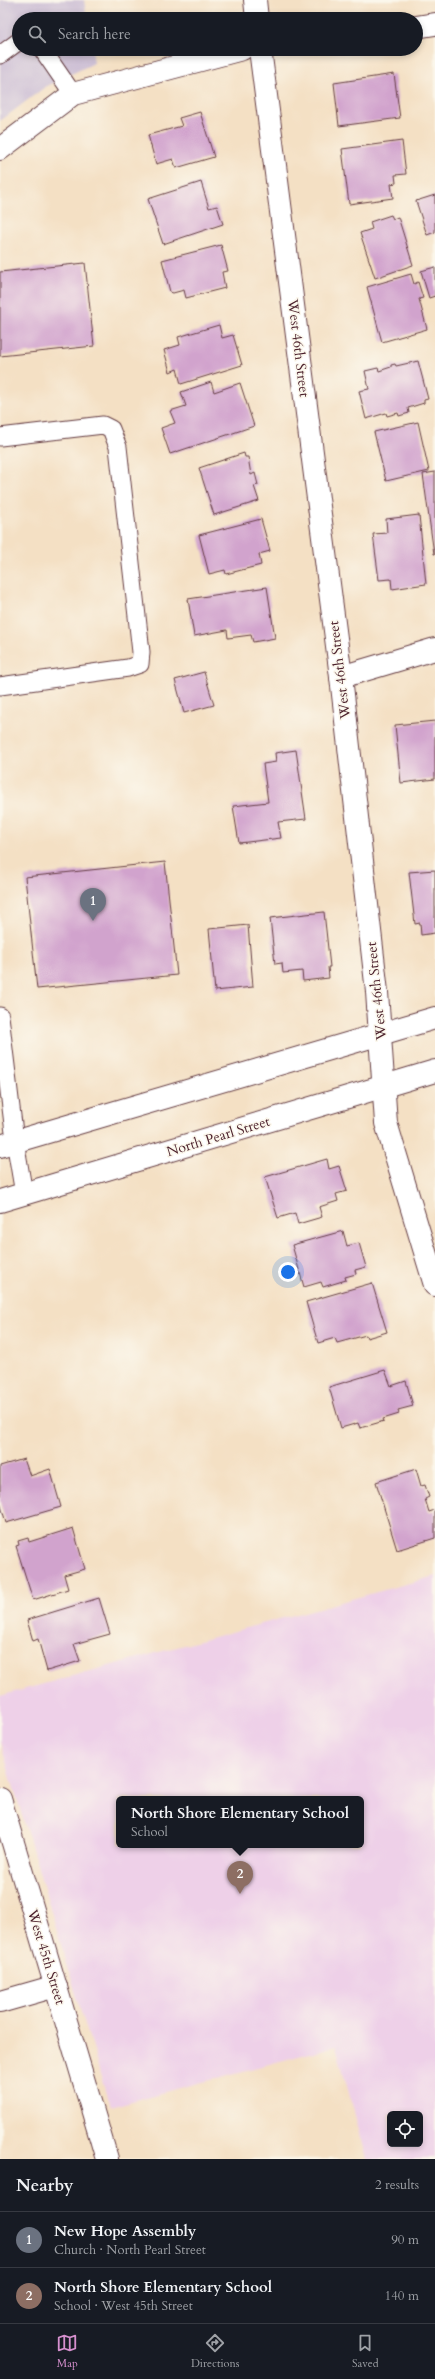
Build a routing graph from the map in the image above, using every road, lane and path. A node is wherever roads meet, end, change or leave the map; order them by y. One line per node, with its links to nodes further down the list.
1 (255, 0): 2 (street)
2 (256, 12)
3 (435, 24): 4 (street)
4 (423, 25)
5 (12, 46): 6 (lane)
6 (0, 55)
7 (47, 56): 10 (lane)
8 (216, 56): 10 (street)
9 (261, 56): 14 (street, West 46th Street)
10 (73, 94): 11 (street)
11 (0, 149)
12 (0, 437): 15 (lane)
13 (435, 649): 14 (street)
14 (341, 677): 18 (street, West 46th Street)
15 (0, 686)
16 (0, 1016): 21 (lane)
17 (435, 1018): 18 (street)
18 (381, 1033): 20 (street, West 46th Street); 21 (street)
19 (435, 1071): 20 (street, North Pearl Street)
20 (384, 1086): 22 (street, North Pearl Street); 24 (street, West 46th Street)
21 (7, 1144): 22 (lane)
22 (24, 1194): 23 (street, North Pearl Street)
23 (0, 1201)
24 (435, 1286)
25 (0, 1798): 26 (street, West 45th Street)
26 (56, 1986): 27 (street); 28 (street, West 45th Street)
27 (0, 2002)
28 (107, 2159)

